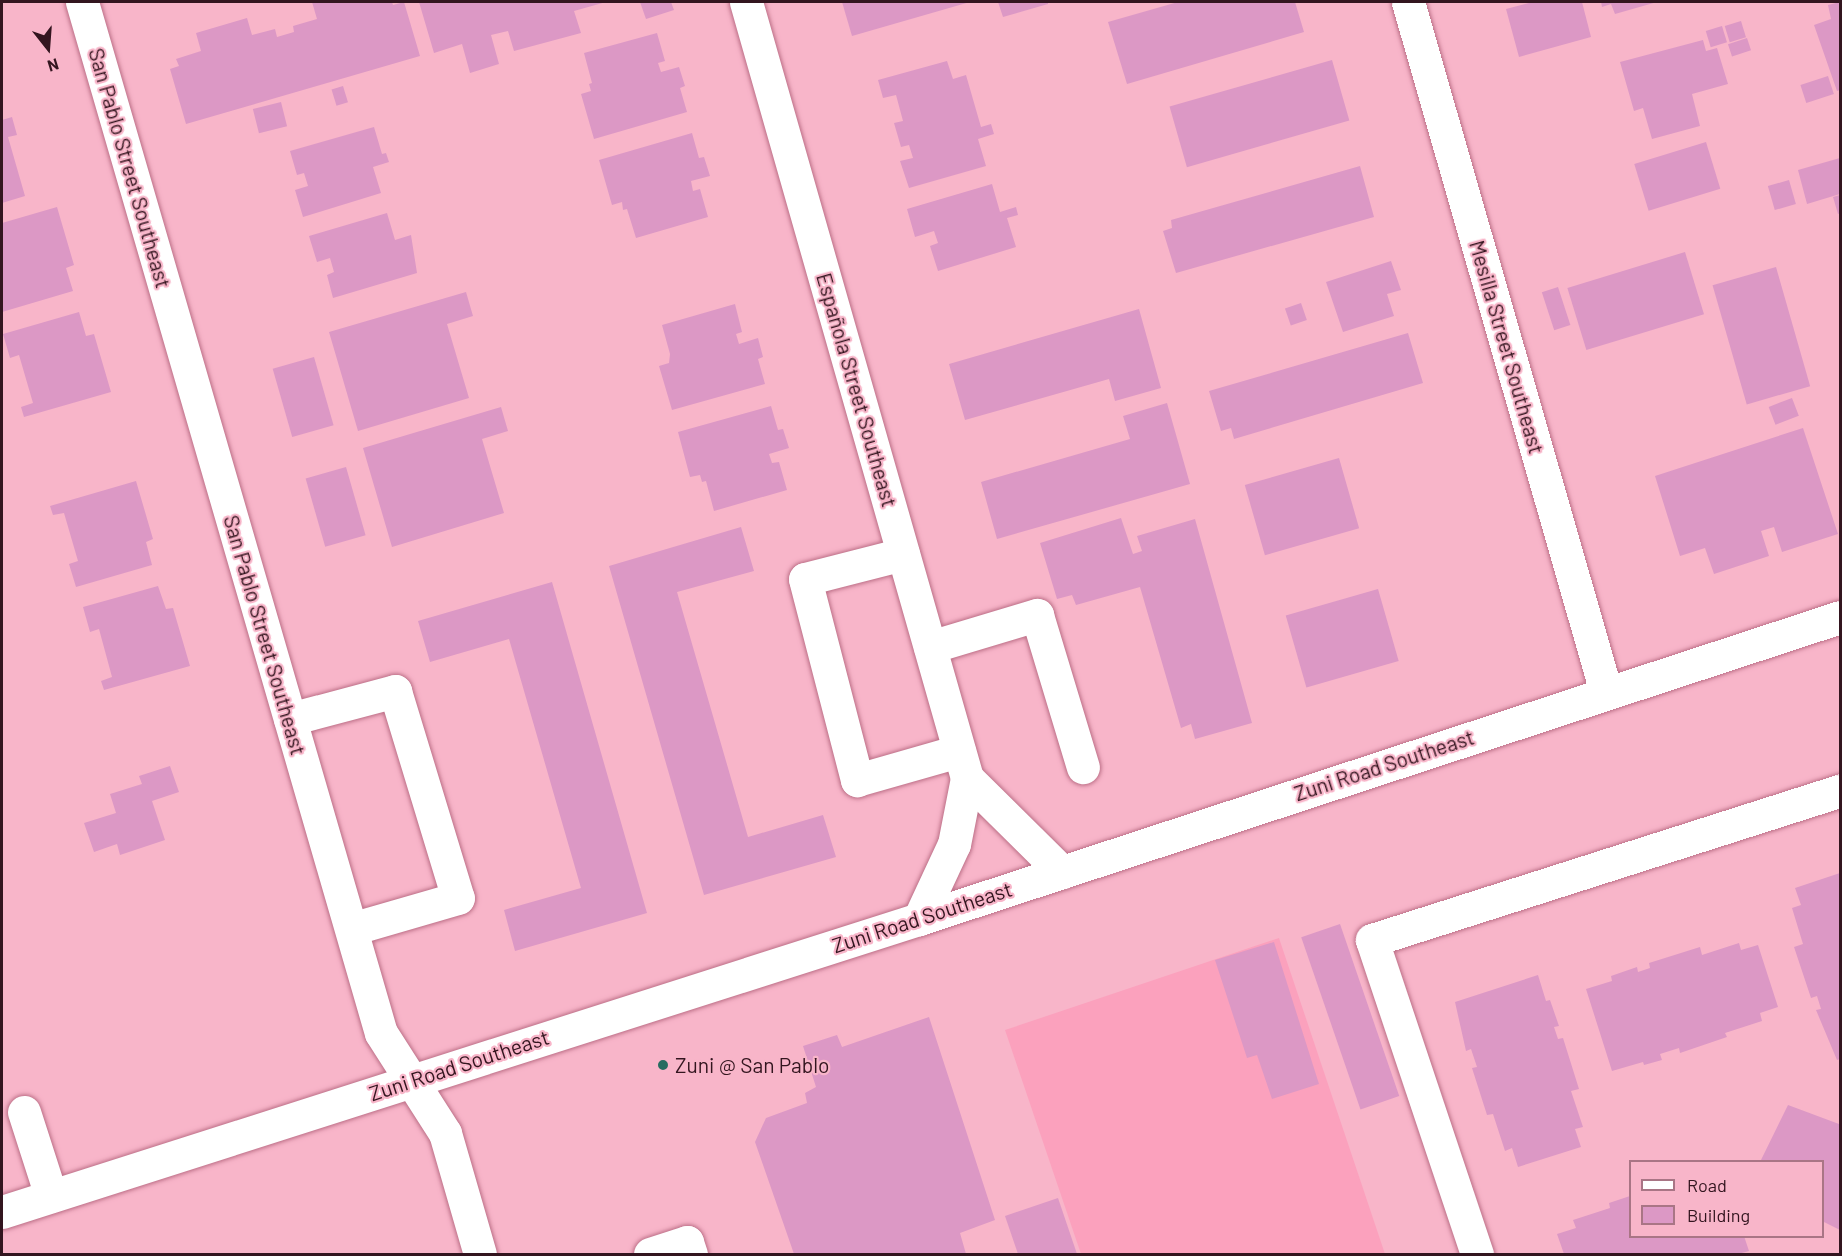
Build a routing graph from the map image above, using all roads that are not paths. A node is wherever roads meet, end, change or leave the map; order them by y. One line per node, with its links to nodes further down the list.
1 (82, 2): 8 (street, San Pablo Street Southeast)
2 (746, 2): 4 (street, Española Street Southeast)
3 (1408, 2): 7 (street, Mesilla Street Southeast)
4 (903, 554): 6 (street, Española Street Southeast); 9 (street)
5 (1840, 617): 7 (street, Zuni Road Southeast)
6 (930, 647): 9 (street, Española Street Southeast); 10 (street)
7 (1606, 692): 12 (street, Zuni Road Southeast)
8 (290, 719): 14 (street, San Pablo Street Southeast); 14 (street)
9 (963, 764): 12 (street, Española Street Southeast); 13 (street, Española Street Southeast)
10 (1083, 767)
11 (1840, 791): 22 (street)
12 (1062, 872): 13 (street, Zuni Road Southeast)
13 (919, 919): 15 (street, Zuni Road Southeast)
14 (351, 929): 15 (street, San Pablo Street Southeast)
15 (411, 1080): 17 (street, Zuni Road Southeast); 19 (street, San Pablo Street Southeast)
16 (24, 1112): 17 (street)
17 (51, 1196): 18 (street, Zuni Road Southeast)
18 (2, 1212)
19 (480, 1254)
20 (650, 1254): 21 (street)
21 (691, 1254)
22 (1477, 1254)

